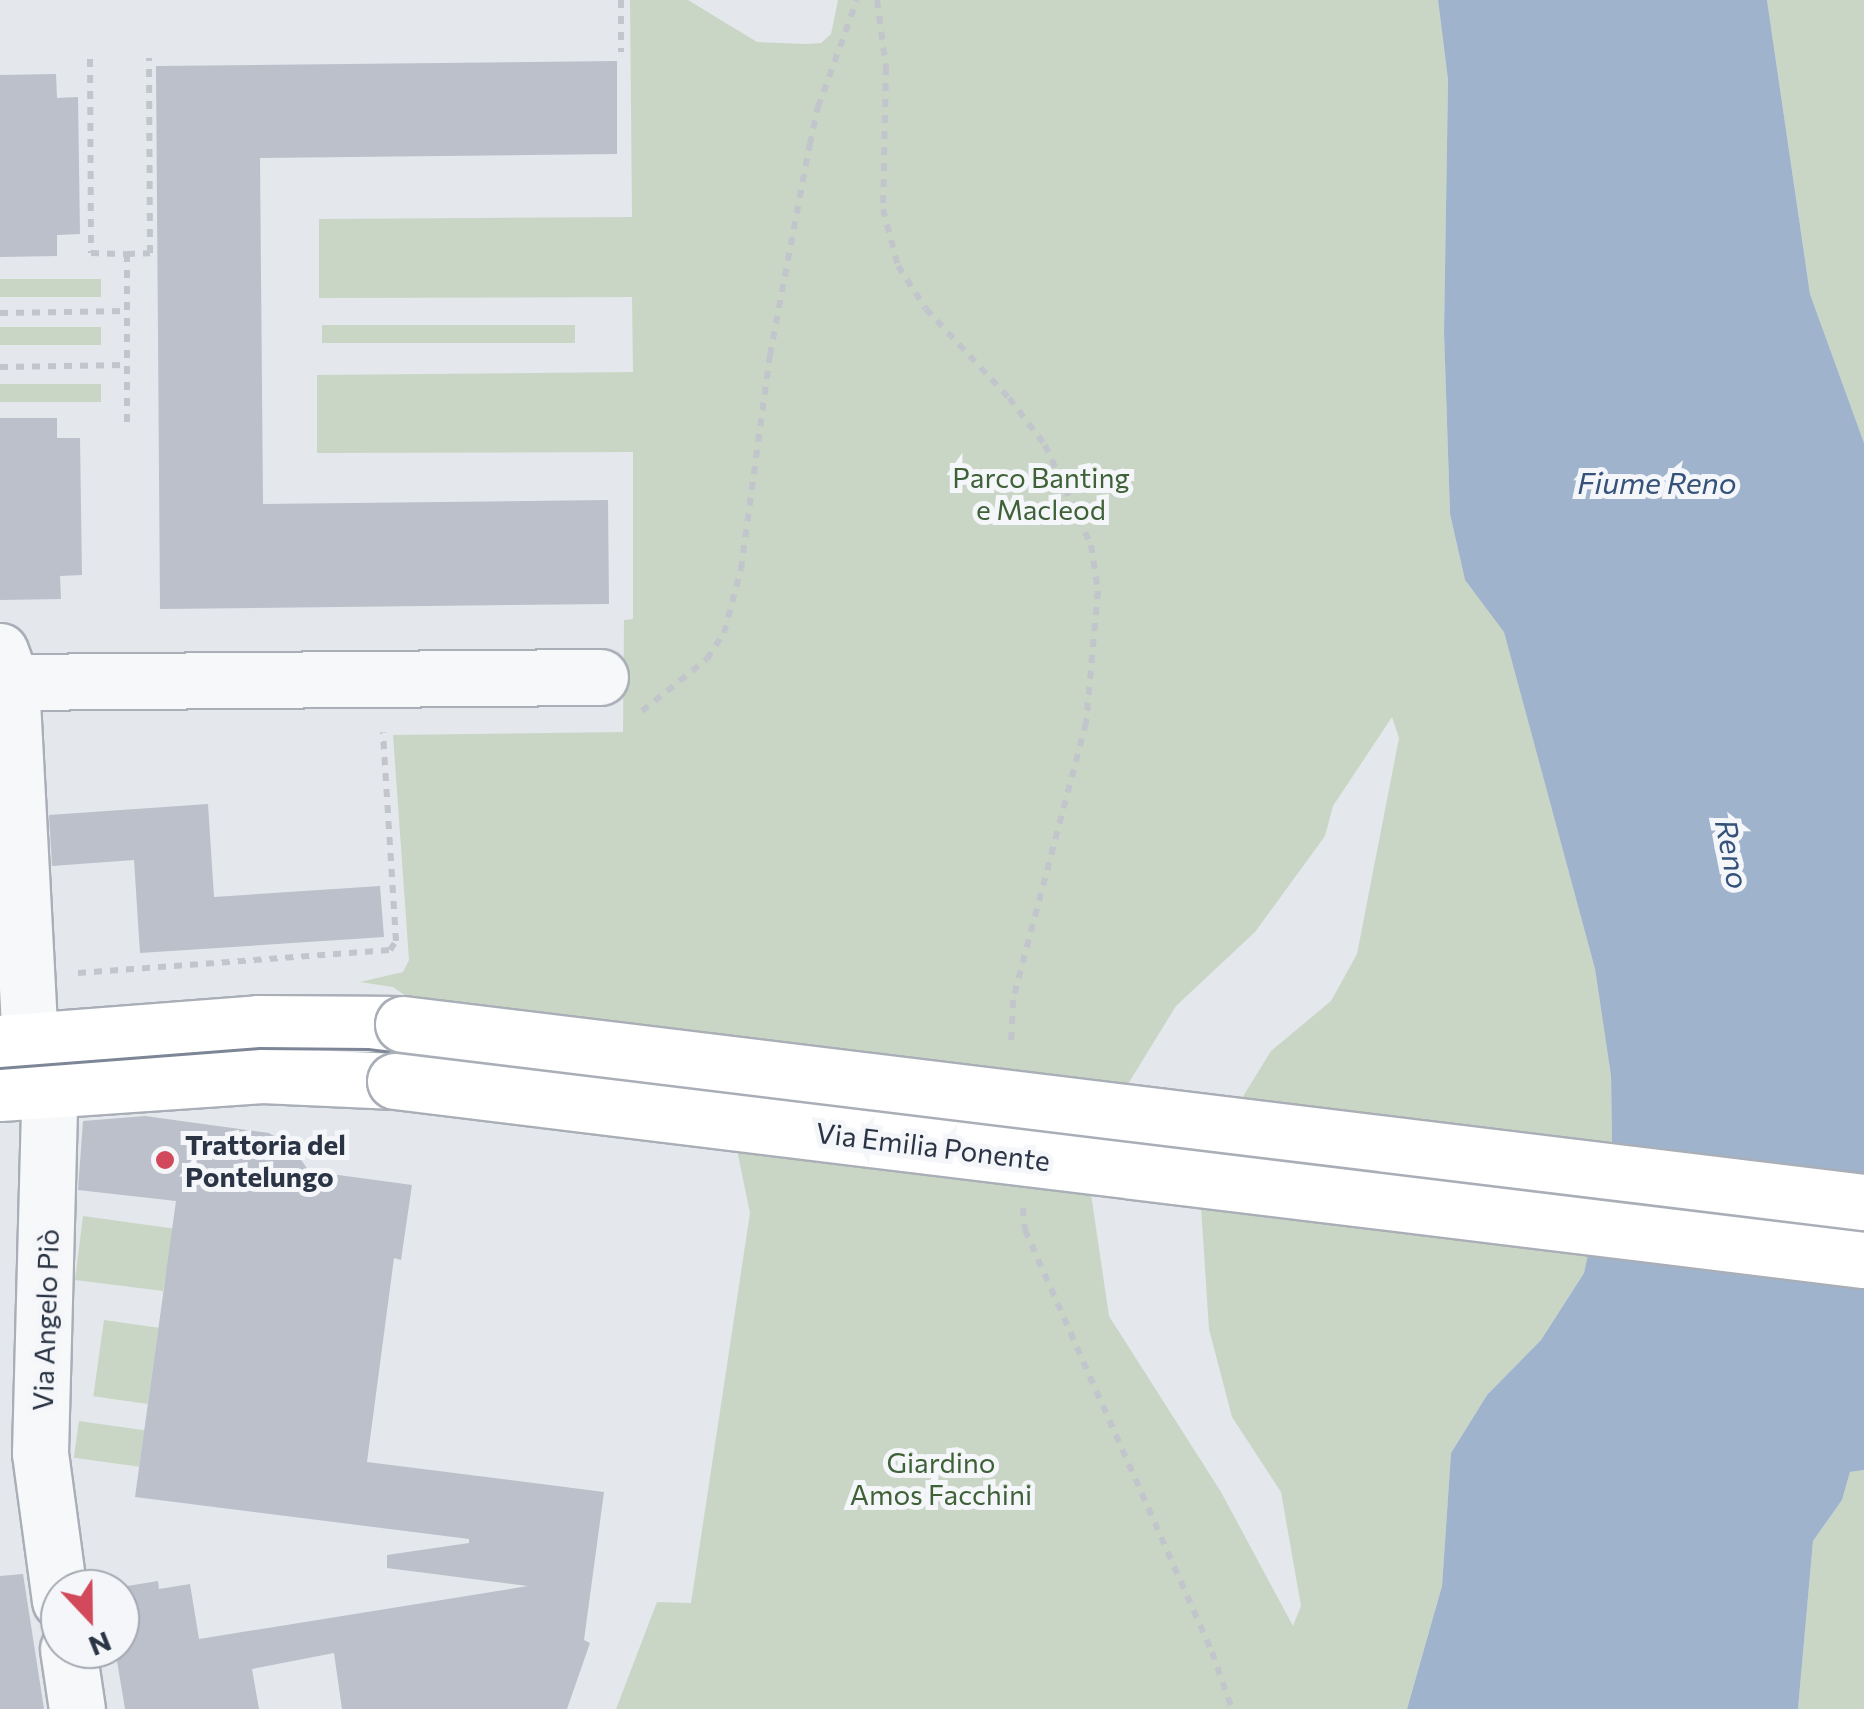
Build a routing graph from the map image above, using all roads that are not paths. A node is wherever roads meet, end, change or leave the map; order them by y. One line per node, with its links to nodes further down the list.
1 (6, 666): 2 (street); 3 (street, Via Angelo Piò)
2 (618, 695)
3 (19, 1066): 4 (main road, Via Emilia Ponente, bridge); 5 (main road, Via Emilia Ponente, bridge); 6 (street, Via Angelo Piò)
4 (1864, 1202)
5 (1864, 1260)
6 (56, 1569)
7 (71, 1669): 8 (street)
8 (78, 1709)

